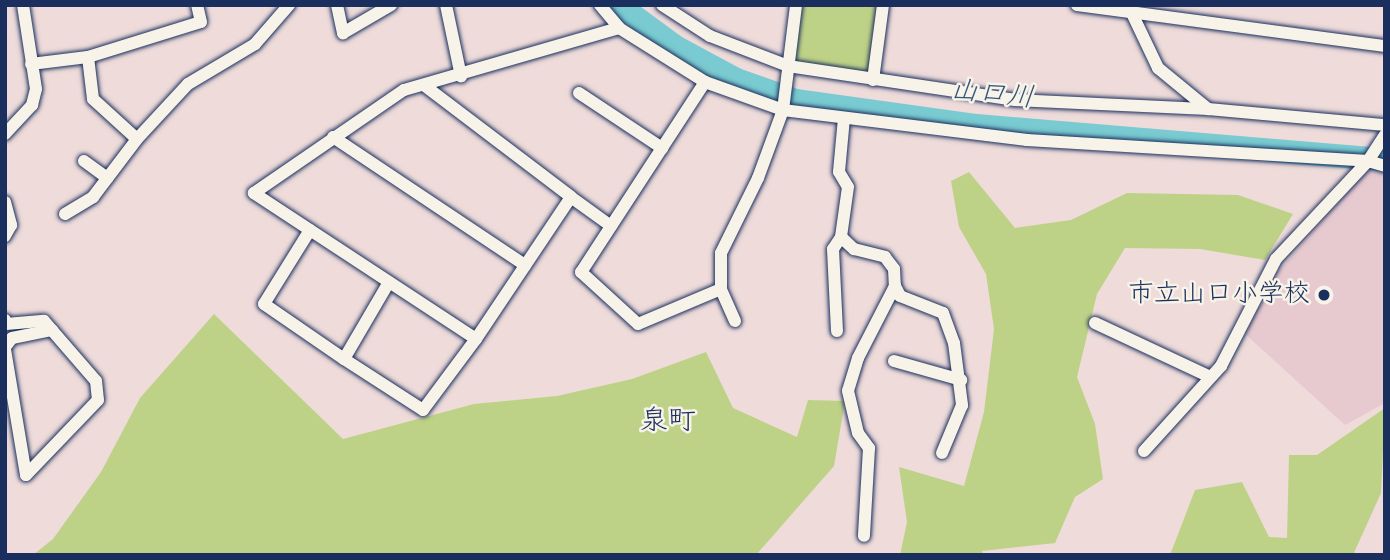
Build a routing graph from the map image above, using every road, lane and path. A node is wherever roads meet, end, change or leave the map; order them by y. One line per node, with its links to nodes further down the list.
1 (23, 5): 16 (street)
2 (197, 5): 15 (street)
3 (289, 5): 30 (street)
4 (337, 5): 5 (street)
5 (391, 5)
6 (446, 5): 18 (street)
7 (600, 5): 13 (street)
8 (662, 5): 17 (street)
9 (796, 5): 17 (street)
10 (883, 5): 19 (street)
11 (1077, 5): 12 (street)
12 (1130, 9): 14 (street); 24 (street)
13 (619, 28): 18 (street); 20 (street)
14 (1385, 46)
15 (88, 57): 16 (street); 30 (street)
16 (31, 64): 27 (street)
17 (788, 69): 19 (street); 23 (street)
18 (461, 76): 21 (street)
19 (873, 79): 24 (street)
20 (705, 82): 23 (street); 31 (street)
21 (425, 86): 29 (street); 36 (street)
22 (579, 93): 31 (street)
23 (783, 107): 25 (street); 46 (street)
24 (1208, 109): 26 (street)
25 (844, 118): 33 (street); 42 (street)
26 (1385, 125)
27 (5, 134)
28 (1385, 135): 33 (street)
29 (333, 137): 40 (street); 43 (street)
30 (137, 139): 35 (street)
31 (662, 148): 39 (street)
32 (84, 161): 35 (street)
33 (1368, 161): 34 (street); 56 (street)
34 (1385, 166)
35 (107, 178): 38 (street)
36 (570, 197): 39 (street); 43 (street)
37 (5, 202): 41 (street)
38 (65, 214)
39 (611, 226): 46 (street)
40 (310, 230): 44 (street); 54 (street)
41 (5, 236)
42 (841, 237): 45 (street); 51 (street)
43 (525, 265): 52 (street)
44 (389, 282): 52 (street); 54 (street)
45 (895, 286): 57 (street); 60 (street)
46 (721, 289): 48 (street)
47 (5, 320): 50 (street)
48 (735, 321)
49 (1095, 323): 56 (street)
50 (52, 330): 53 (street); 53 (street)
51 (837, 331)
52 (476, 339): 54 (street)
53 (5, 348)
54 (344, 359)
55 (894, 361): 57 (street)
56 (1208, 376): 58 (street)
57 (961, 380): 59 (street)
58 (1144, 451)
59 (942, 453)
60 (864, 536)

